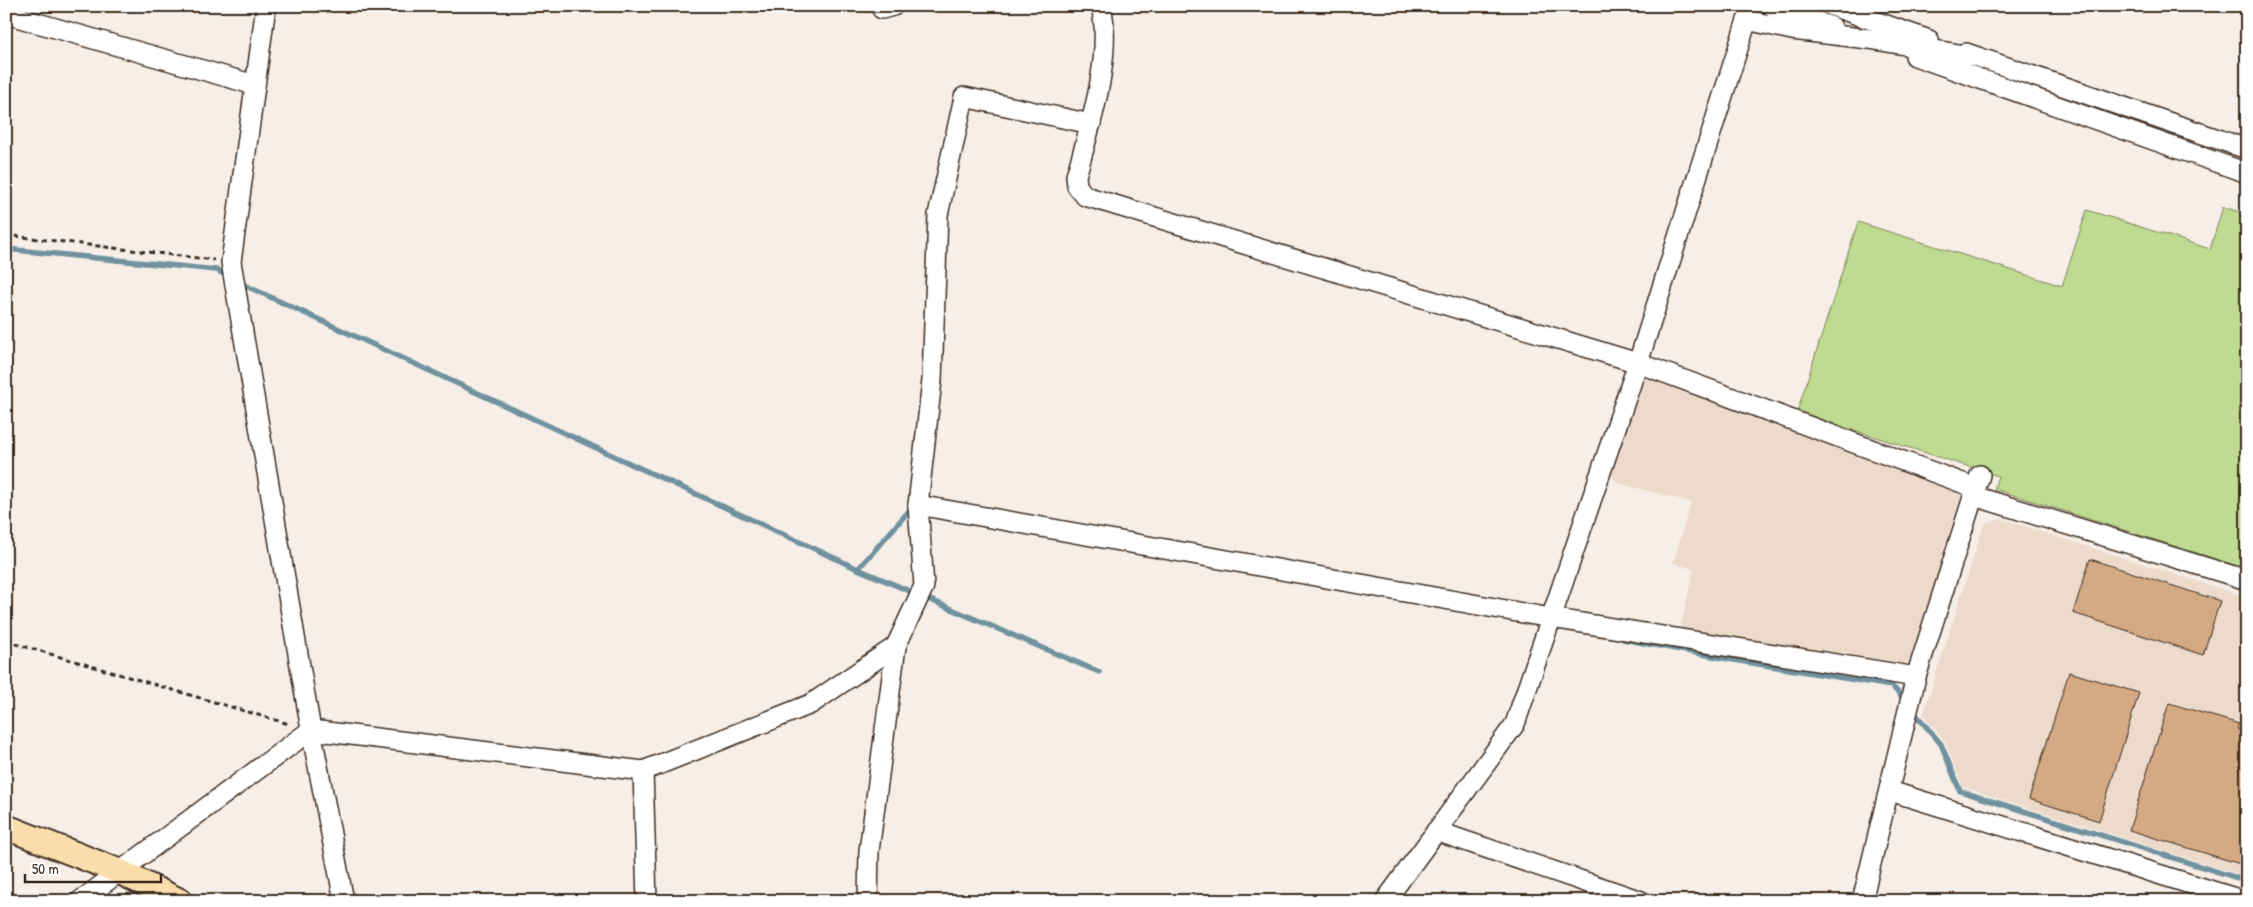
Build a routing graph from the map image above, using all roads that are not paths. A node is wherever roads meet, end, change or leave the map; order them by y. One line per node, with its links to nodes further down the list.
1 (266, 6): 10 (street)
2 (882, 6): 3 (street)
3 (893, 6)
4 (1101, 6): 11 (street)
5 (1772, 6): 8 (street)
6 (1832, 6): 9 (street)
7 (6, 14): 10 (street)
8 (1869, 40): 9 (street); 13 (street); 14 (street)
9 (1977, 57): 12 (street)
10 (255, 84): 21 (street)
11 (1091, 124): 14 (street); 16 (street)
12 (2247, 149)
13 (2247, 173)
14 (1638, 363): 15 (street); 18 (street)
15 (1977, 486): 17 (street); 20 (street)
16 (918, 505): 18 (street); 19 (street)
17 (2247, 580)
18 (1551, 618): 20 (street); 25 (street)
19 (896, 646): 22 (street); 31 (street)
20 (1916, 677): 23 (street)
21 (311, 730): 22 (street); 26 (street); 29 (street)
22 (643, 771): 30 (street)
23 (1890, 791): 34 (street); 35 (street)
24 (6, 827): 26 (main road)
25 (1436, 831): 32 (street); 33 (street)
26 (118, 871): 27 (street); 28 (main road)
27 (80, 901)
28 (180, 901)
29 (344, 901)
30 (647, 901)
31 (868, 901)
32 (1385, 901)
33 (1641, 901)
34 (1862, 901)
35 (2245, 901)

